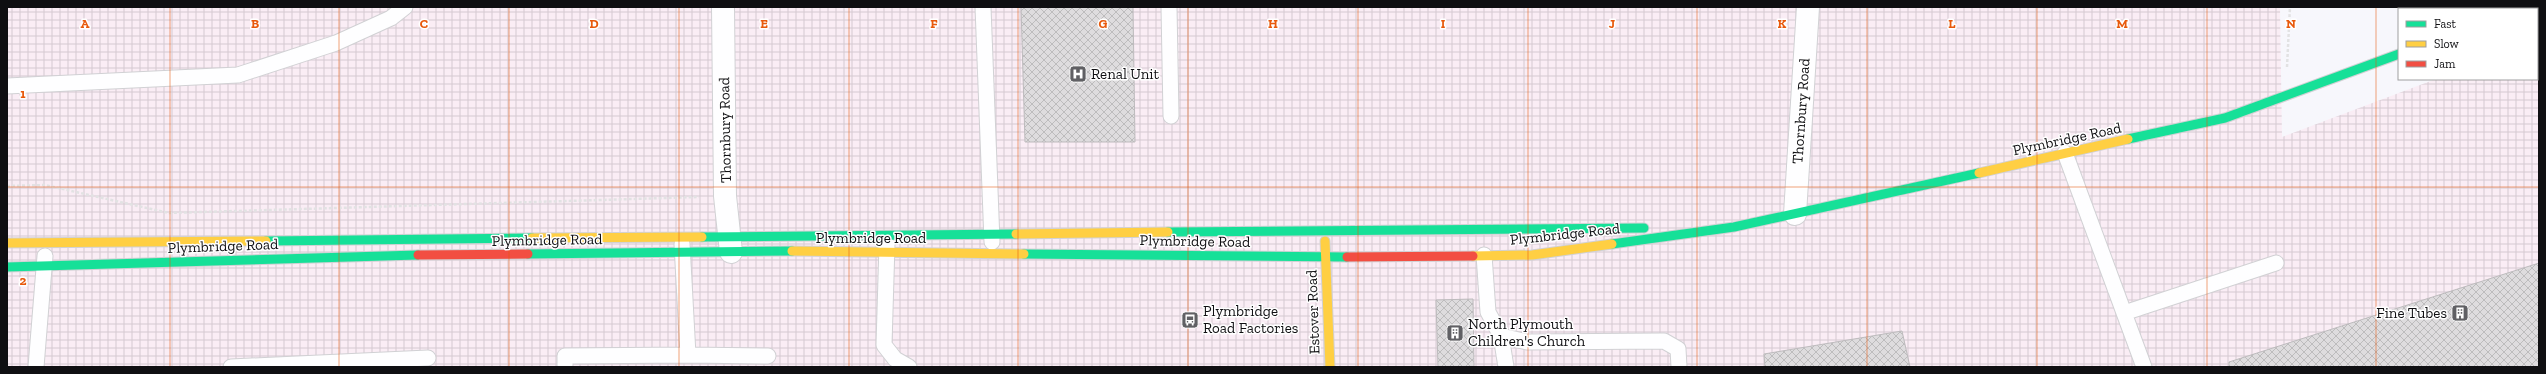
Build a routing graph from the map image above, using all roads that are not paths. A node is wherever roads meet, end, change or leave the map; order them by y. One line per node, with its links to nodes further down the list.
1 (405, 7): 7 (lane)
2 (723, 7): 18 (street, Thornbury Road)
3 (983, 7): 13 (lane)
4 (1168, 7): 8 (lane)
5 (1808, 7): 10 (street, Thornbury Road)
6 (2398, 54): 9 (main road, Plymbridge Road)
7 (7, 86)
8 (1170, 116)
9 (2065, 153): 10 (main road, Plymbridge Road); 27 (lane)
10 (1795, 214): 11 (main road, Plymbridge Road)
11 (1734, 227): 12 (main road, Plymbridge Road); 22 (main road, Plymbridge Road)
12 (1326, 230): 13 (main road, Plymbridge Road); 23 (main road, Estover Road)
13 (991, 232): 14 (main road, Plymbridge Road); 21 (lane)
14 (888, 233): 18 (main road, Plymbridge Road); 20 (lane)
15 (682, 235): 16 (main road, Plymbridge Road); 18 (main road, Plymbridge Road); 19 (lane)
16 (47, 242): 17 (main road, Plymbridge Road); 25 (lane)
17 (7, 243)
18 (730, 244): 19 (main road, Plymbridge Road); 20 (main road, Plymbridge Road)
19 (681, 252): 25 (main road, Plymbridge Road); 29 (lane)
20 (886, 252): 21 (main road, Plymbridge Road); 35 (lane)
21 (992, 253): 23 (main road, Plymbridge Road)
22 (1484, 255): 23 (main road, Plymbridge Road); 28 (lane)
23 (1325, 256): 36 (main road, Estover Road)
24 (2276, 263): 27 (lane)
25 (44, 265): 26 (main road, Plymbridge Road); 32 (lane)
26 (7, 267)
27 (2124, 313): 39 (lane)
28 (1501, 336): 37 (lane); 38 (lane)
29 (688, 354): 30 (lane); 34 (lane)
30 (768, 356)
31 (428, 358): 33 (lane)
32 (36, 367)
33 (231, 367)
34 (565, 367)
35 (909, 367)
36 (1330, 367)
37 (1506, 367)
38 (1680, 367)
39 (2144, 367)

